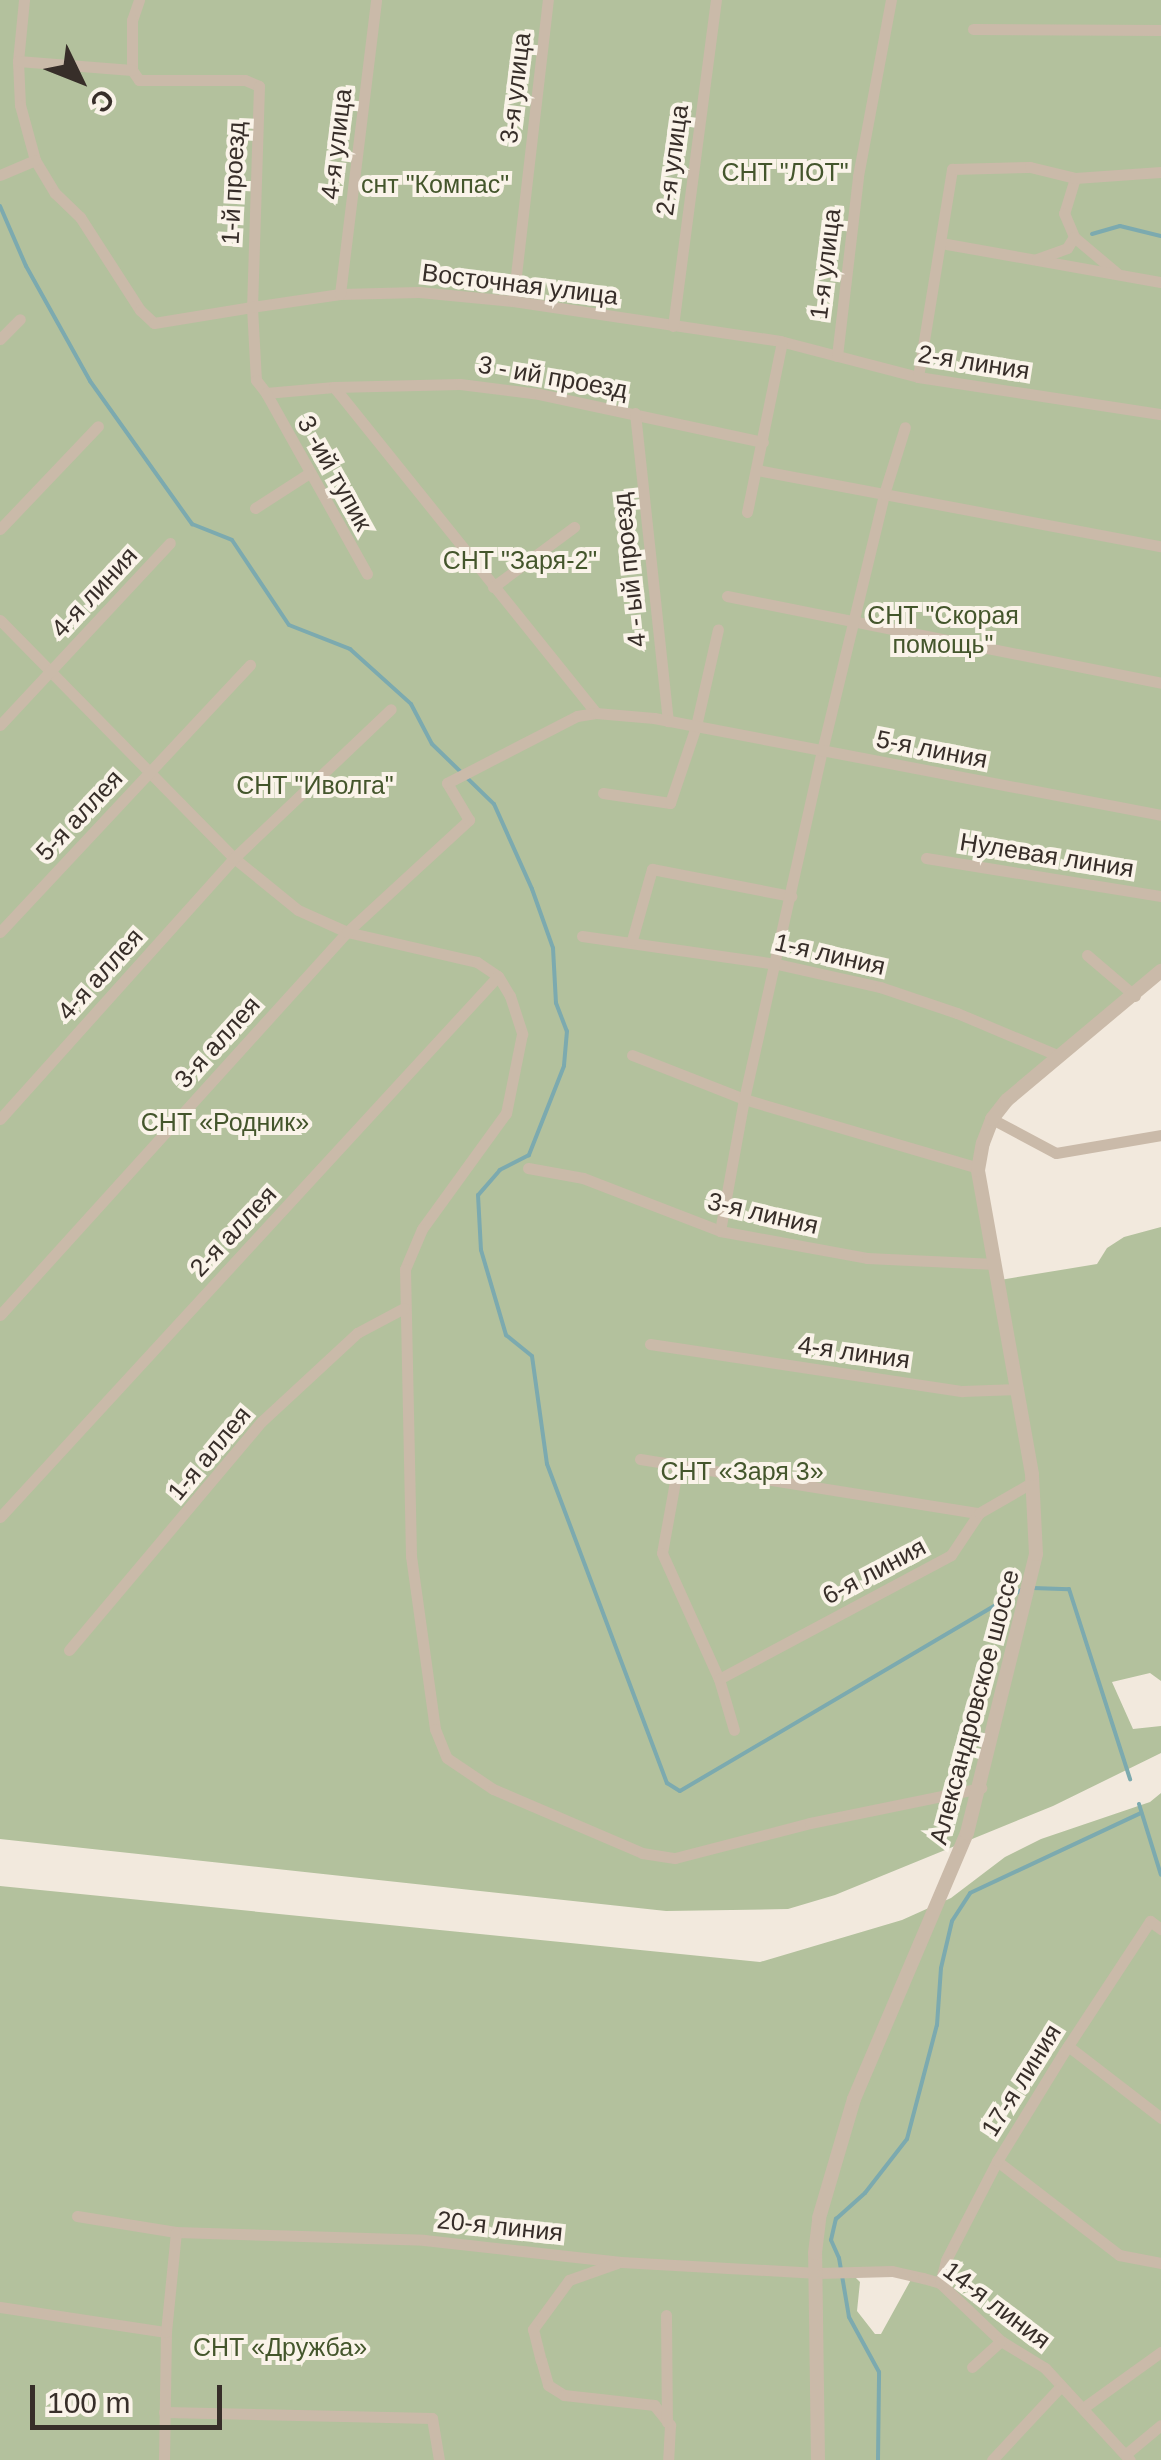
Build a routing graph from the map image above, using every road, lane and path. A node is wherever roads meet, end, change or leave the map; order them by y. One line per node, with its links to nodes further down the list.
1 (24, 0): 9 (street)
2 (139, 0): 10 (street)
3 (376, 0): 20 (street, 4-я улица)
4 (548, 0): 21 (street, 3-я улица)
5 (716, 0): 24 (street, 2-я улица)
6 (890, 0): 27 (street, 1-я улица)
7 (972, 29): 8 (street)
8 (1161, 30)
9 (18, 61): 10 (street); 11 (street)
10 (132, 70): 22 (street, 1-й проезд)
11 (36, 160): 13 (street); 22 (street, Восточная улица)
12 (1161, 172): 14 (street)
13 (0, 176)
14 (1076, 178): 15 (street); 16 (street)
15 (1074, 237): 17 (street); 18 (street)
16 (942, 243): 17 (street); 28 (street)
17 (1034, 260): 18 (street)
18 (1121, 276): 19 (street)
19 (1161, 282)
20 (340, 294): 21 (street, Восточная улица); 22 (street, Восточная улица)
21 (512, 301): 24 (street, Восточная улица)
22 (252, 307): 30 (street, 3 -ий тупик)
23 (20, 319): 25 (street)
24 (673, 326): 26 (street, Восточная улица)
25 (0, 339)
26 (782, 342): 27 (street, 2-я линия); 35 (street)
27 (838, 356): 28 (street, 2-я линия)
28 (918, 377): 32 (street, 2-я линия)
29 (334, 387): 30 (street, 3 - ий проезд); 31 (street, 3 - ий проезд); 46 (street)
30 (266, 393): 37 (street, 3 -ий тупик)
31 (635, 414): 35 (street, 3 - ий проезд); 56 (street, 4 - ый проезд)
32 (1161, 414)
33 (98, 426): 42 (street)
34 (905, 427): 38 (street)
35 (763, 442): 36 (street)
36 (757, 470): 38 (street); 40 (street)
37 (308, 474): 39 (street); 45 (street, 3 -ий тупик)
38 (884, 494): 44 (street); 49 (street)
39 (255, 508)
40 (747, 512)
41 (574, 527): 46 (street)
42 (0, 529)
43 (170, 543): 52 (street, 4-я линия)
44 (1161, 546)
45 (367, 574)
46 (493, 587): 55 (street)
47 (728, 596): 49 (street)
48 (0, 620): 52 (street)
49 (853, 621): 53 (street); 59 (street)
50 (718, 629): 58 (street)
51 (250, 665): 60 (street)
52 (52, 671): 57 (street, 4-я линия); 60 (street)
53 (1161, 683)
54 (391, 709): 63 (street)
55 (596, 712): 56 (street, 5-я линия); 68 (street)
56 (668, 721): 58 (street, 5-я линия)
57 (0, 725)
58 (696, 726): 59 (street, 5-я линия); 61 (street)
59 (822, 751): 62 (street, 5-я линия); 65 (street)
60 (149, 772): 63 (street); 67 (street, 5-я аллея)
61 (603, 794)
62 (1161, 816)
63 (234, 858): 68 (street); 80 (street, 4-я аллея)
64 (926, 858): 66 (street, Нулевая линия)
65 (791, 896): 70 (street); 72 (street)
66 (1161, 896)
67 (0, 932)
68 (348, 932): 74 (street); 87 (street, 3-я аллея)
69 (582, 936): 70 (street, 1-я линия)
70 (632, 940): 72 (street, 1-я линия)
71 (1087, 954): 75 (street)
72 (777, 964): 76 (street, 1-я линия); 78 (street)
73 (1161, 971): 75 (street, Александровское шоссе)
74 (498, 976): 86 (street); 94 (street, 2-я аллея)
75 (1135, 996): 76 (street, Александровское шоссе)
76 (1057, 1055): 79 (street, Александровское шоссе)
77 (632, 1056): 78 (street)
78 (744, 1099): 83 (street); 84 (street)
79 (992, 1119): 81 (street); 83 (street, Александровское шоссе)
80 (0, 1120)
81 (1161, 1135)
82 (528, 1168): 84 (street, 3-я линия)
83 (978, 1168): 85 (street, Александровское шоссе)
84 (720, 1231): 85 (street, 3-я линия)
85 (995, 1264): 89 (street, Александровское шоссе)
86 (404, 1308): 95 (street, 1-я аллея); 98 (street)
87 (0, 1315)
88 (650, 1344): 89 (street, 4-я линия)
89 (1018, 1389): 92 (street, Александровское шоссе)
90 (640, 1459): 91 (street)
91 (678, 1465): 93 (street); 96 (street)
92 (1033, 1482): 93 (street, 6-я линия); 98 (street, Александровское шоссе)
93 (979, 1513): 96 (street, 6-я линия)
94 (0, 1517)
95 (69, 1650)
96 (718, 1680): 97 (street)
97 (734, 1730)
98 (981, 1788): 107 (street, Александровское шоссе)
99 (1154, 1921): 100 (street, 17-я линия)
100 (1068, 2046): 101 (street); 102 (street, 17-я линия)
101 (1161, 2118)
102 (997, 2161): 106 (street); 108 (street, 17-я линия)
103 (78, 2216): 104 (street, 20-я линия)
104 (176, 2232): 105 (street, 20-я линия); 111 (street)
105 (621, 2262): 107 (street, 20-я линия); 118 (street)
106 (1161, 2263)
107 (818, 2273): 108 (street, 14-я линия); 124 (street, Александровское шоссе)
108 (940, 2283): 112 (street, 14-я линия)
109 (0, 2307): 111 (street)
110 (666, 2315): 118 (street)
111 (166, 2332): 117 (street)
112 (1000, 2341): 114 (street); 115 (street, 14-я линия)
113 (1161, 2352): 116 (street)
114 (972, 2367)
115 (1061, 2386): 116 (street, 14-я линия); 125 (street)
116 (1083, 2408): 120 (street, 14-я линия)
117 (164, 2412): 121 (street); 122 (street)
118 (667, 2422): 123 (street)
119 (1161, 2425): 120 (street)
120 (1124, 2453)
121 (164, 2460)
122 (439, 2460)
123 (668, 2460)
124 (818, 2460)
125 (992, 2460)

